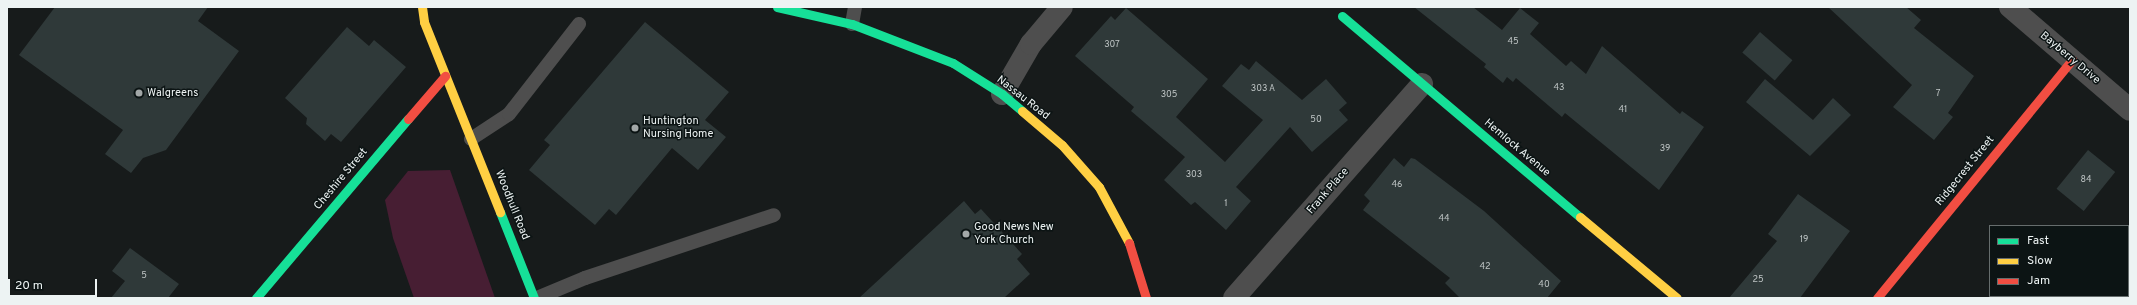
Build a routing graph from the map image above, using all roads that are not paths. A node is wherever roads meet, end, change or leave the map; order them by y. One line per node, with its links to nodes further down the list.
1 (422, 7): 10 (street, Woodhull Road)
2 (777, 7): 8 (street, Nassau Road)
3 (855, 7): 8 (lane)
4 (1062, 7): 12 (street)
5 (2010, 7): 9 (street, Bayberry Drive)
6 (1342, 16): 11 (street, Hemlock Avenue)
7 (578, 24): 14 (lane)
8 (852, 24): 12 (street, Nassau Road)
9 (2072, 60): 13 (street, Bayberry Drive); 22 (street, Ridgecrest Street)
10 (445, 76): 14 (street, Woodhull Road); 16 (street, Cheshire Street)
11 (1422, 84): 20 (street, Frank Place); 21 (street, Hemlock Avenue)
12 (1002, 94): 19 (street, Nassau Road)
13 (2130, 110)
14 (471, 139): 17 (street, Woodhull Road)
15 (774, 215): 18 (lane)
16 (256, 298)
17 (534, 298)
18 (537, 298)
19 (1146, 298)
20 (1234, 298)
21 (1677, 298)
22 (1877, 298)

